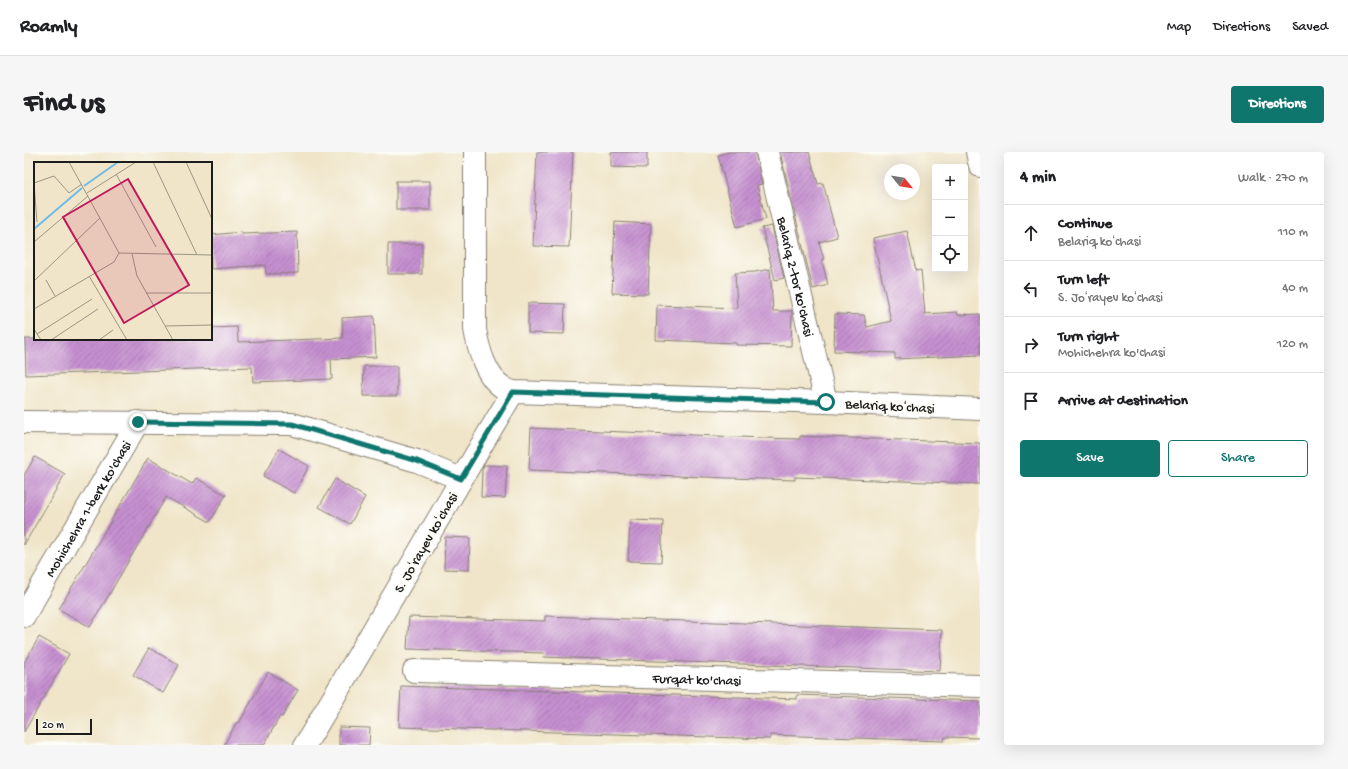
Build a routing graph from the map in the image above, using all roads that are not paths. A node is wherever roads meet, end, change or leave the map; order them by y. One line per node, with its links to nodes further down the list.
1 (475, 152): 5 (street)
2 (767, 152): 6 (street, Belariq 2-tor ko'chasi)
3 (977, 152): 4 (street)
4 (980, 166)
5 (513, 392): 6 (street, Belariq koʻchasi); 10 (street, S. Joʻrayev koʻchasi)
6 (826, 402): 7 (street, Belariq koʻchasi)
7 (980, 409)
8 (24, 422): 9 (street)
9 (138, 422): 10 (street); 11 (street, Mohichehra 1-berk ko'chasi)
10 (461, 479): 14 (street, S. Joʻrayev koʻchasi)
11 (24, 616)
12 (414, 671): 13 (street, Furqat ko'chasi)
13 (980, 686)
14 (305, 745)

